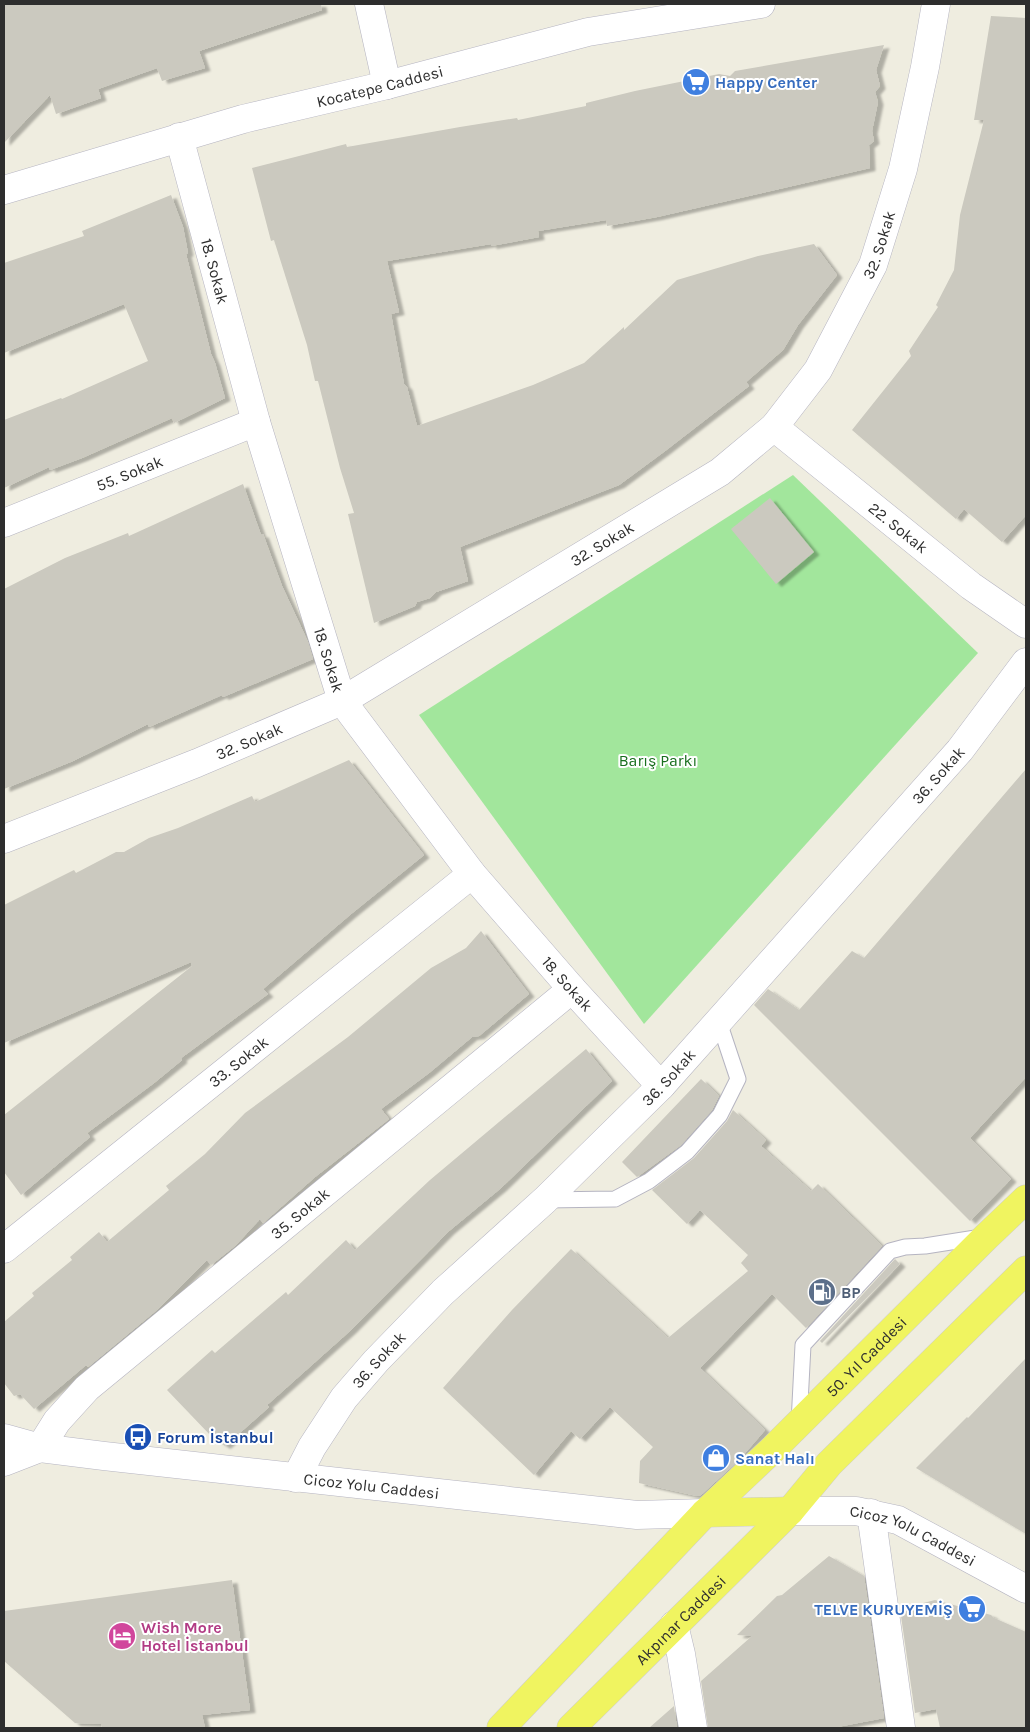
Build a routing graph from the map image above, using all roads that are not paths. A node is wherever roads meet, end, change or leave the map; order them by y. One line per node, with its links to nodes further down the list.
1 (369, 4): 4 (street)
2 (761, 4): 4 (street, Kocatepe Caddesi)
3 (936, 4): 8 (street, 32. Sokak)
4 (387, 84): 5 (street, Kocatepe Caddesi)
5 (178, 137): 6 (street, Kocatepe Caddesi); 7 (street, 18. Sokak)
6 (4, 190)
7 (256, 422): 9 (street, 55. Sokak); 12 (street, 18. Sokak)
8 (774, 427): 10 (street, 22. Sokak); 12 (street, 32. Sokak)
9 (4, 523)
10 (1026, 624)
11 (1026, 662): 16 (street, 36. Sokak)
12 (342, 701): 13 (street, 32. Sokak); 14 (street, 18. Sokak)
13 (4, 839)
14 (472, 874): 15 (street, 18. Sokak); 21 (street, 33. Sokak)
15 (572, 989): 17 (street, 18. Sokak); 25 (street, 35. Sokak)
16 (719, 1022): 17 (street, 36. Sokak); 19 (lane)
17 (661, 1086): 19 (street, 36. Sokak)
18 (1026, 1199): 20 (main road, 50. Yıl Caddesi)
19 (545, 1200): 27 (street, 36. Sokak)
20 (986, 1237): 23 (main road, 50. Yıl Caddesi); 23 (lane)
21 (4, 1250)
22 (1026, 1270): 28 (main road)
23 (798, 1423): 29 (main road, 50. Yıl Caddesi)
24 (4, 1438): 25 (street, Cicoz Yolu Caddesi)
25 (40, 1448): 26 (street); 27 (street, Cicoz Yolu Caddesi)
26 (4, 1462)
27 (296, 1478): 29 (street, Cicoz Yolu Caddesi)
28 (790, 1511): 29 (main road); 30 (street, Cicoz Yolu Caddesi); 32 (main road, Akpınar Caddesi)
29 (705, 1513): 33 (main road)
30 (871, 1513): 31 (street, Cicoz Yolu Caddesi); 36 (street)
31 (1026, 1589)
32 (674, 1625): 34 (main road, Akpınar Caddesi); 35 (street)
33 (501, 1728)
34 (571, 1728)
35 (693, 1728)
36 (901, 1728)

